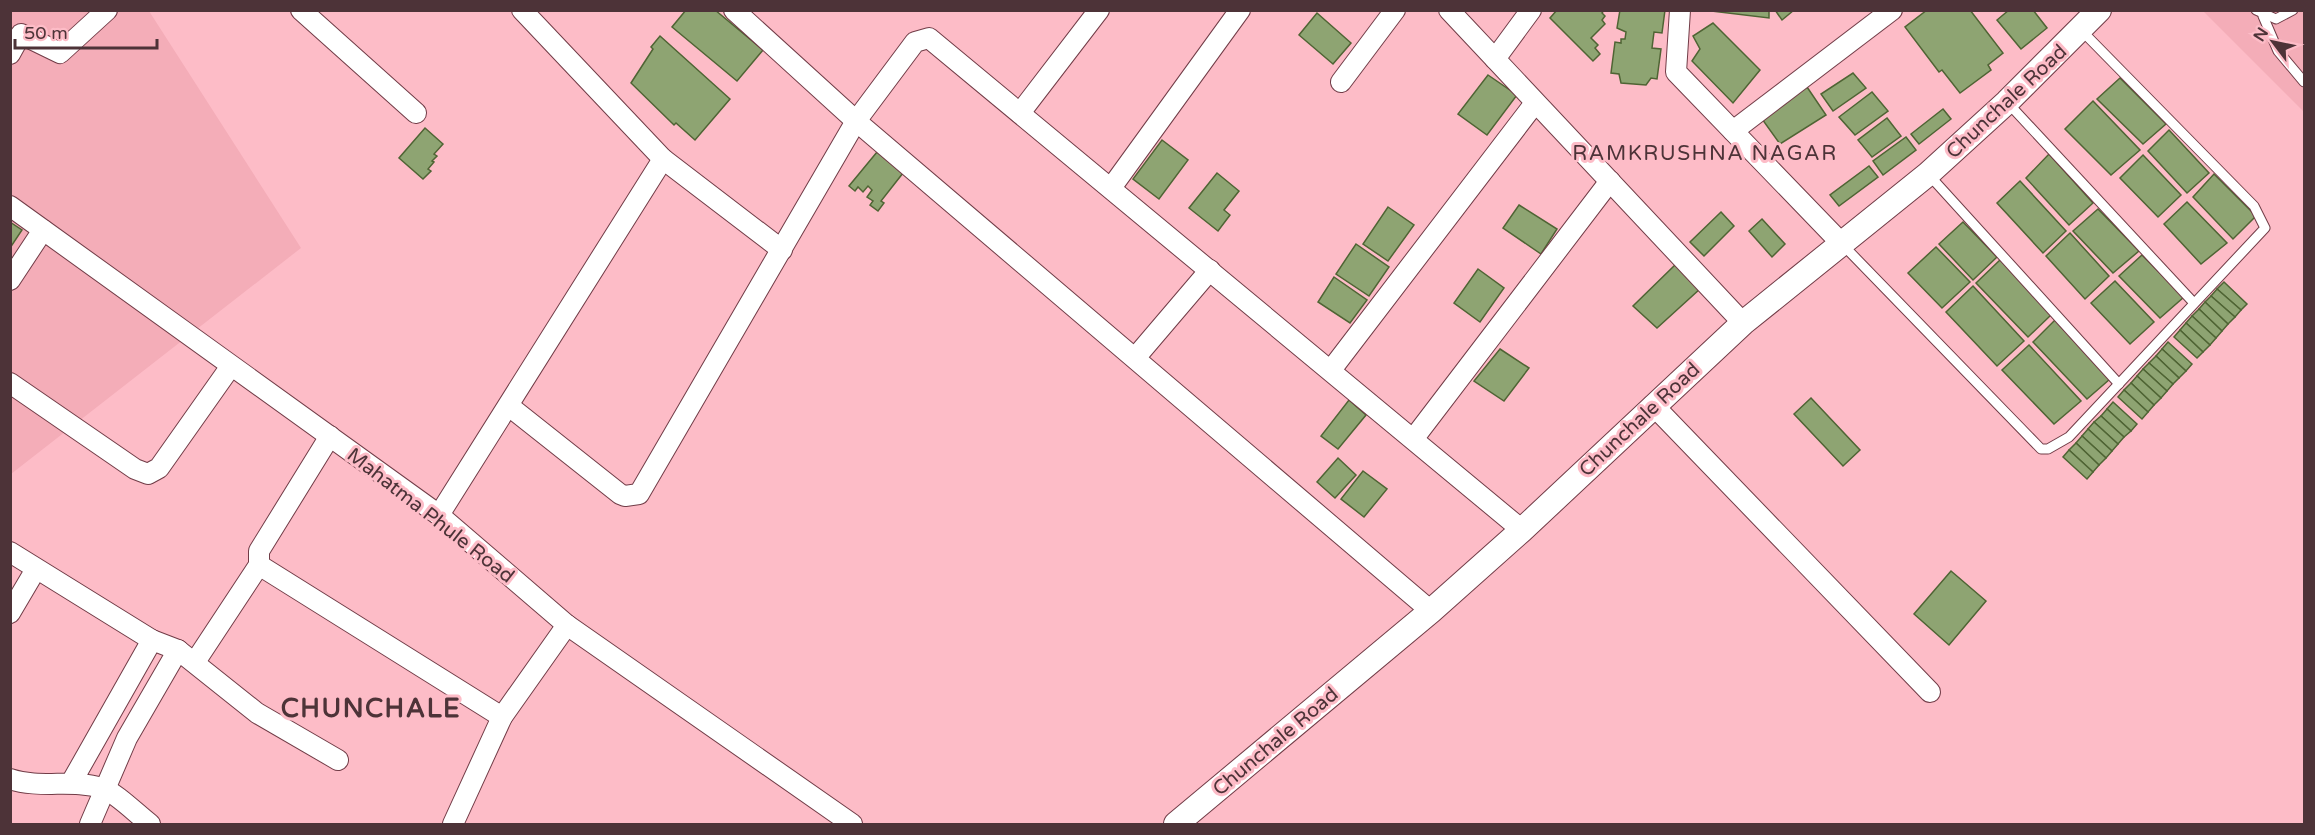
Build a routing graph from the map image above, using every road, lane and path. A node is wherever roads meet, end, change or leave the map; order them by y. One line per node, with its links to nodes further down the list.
1 (107, 10): 15 (street)
2 (301, 10): 23 (street)
3 (522, 10): 27 (street)
4 (734, 10): 25 (street)
5 (1100, 10): 24 (street)
6 (1240, 10): 30 (street)
7 (1395, 10): 19 (street)
8 (1449, 10): 18 (street)
9 (1531, 10): 18 (street)
10 (1680, 10): 26 (street)
11 (1892, 10): 26 (street)
12 (2099, 10): 16 (street, Chunchale Road)
13 (2293, 10): 14 (lane)
14 (2260, 13): 20 (lane)
15 (16, 29): 17 (street)
16 (2081, 30): 21 (street, Chunchale Road); 37 (lane)
17 (10, 54)
18 (1495, 59): 22 (street)
19 (1341, 82)
20 (2304, 82)
21 (2007, 102): 28 (street, Chunchale Road); 37 (lane)
22 (1535, 103): 29 (street); 41 (street)
23 (416, 113)
24 (1020, 113): 25 (street); 30 (street)
25 (856, 121): 34 (street); 39 (street)
26 (1733, 131): 33 (street)
27 (663, 159): 34 (street); 45 (street)
28 (1928, 174): 33 (street, Chunchale Road); 43 (lane)
29 (1610, 181): 38 (street); 47 (street)
30 (1111, 188): 35 (street)
31 (10, 206): 32 (street, Mahatma Phule Road)
32 (43, 230): 36 (street); 40 (street, Mahatma Phule Road)
33 (1843, 245): 38 (street, Chunchale Road); 43 (lane)
34 (782, 250): 45 (street)
35 (1210, 270): 39 (street); 41 (street)
36 (10, 280)
37 (2193, 302): 43 (lane)
38 (1743, 323): 44 (street, Chunchale Road)
39 (1135, 358): 53 (street)
40 (231, 366): 42 (street); 46 (street, Mahatma Phule Road)
41 (1331, 370): 47 (street)
42 (10, 383)
43 (2119, 384)
44 (1653, 405): 49 (street, Chunchale Road); 59 (street)
45 (509, 406): 48 (street)
46 (330, 436): 48 (street, Mahatma Phule Road); 51 (street)
47 (1414, 438): 49 (street)
48 (439, 515): 55 (street, Mahatma Phule Road)
49 (1522, 530): 53 (street, Chunchale Road)
50 (10, 552): 52 (street)
51 (260, 565): 58 (street); 60 (street)
52 (36, 569): 54 (street); 56 (street)
53 (1431, 611): 69 (street, Chunchale Road)
54 (10, 613)
55 (567, 625): 60 (street); 68 (street, Mahatma Phule Road)
56 (152, 640): 57 (street); 63 (street)
57 (178, 650): 58 (street); 64 (street)
58 (195, 662): 61 (street)
59 (1930, 692)
60 (502, 717): 67 (street)
61 (338, 760)
62 (10, 779): 63 (street)
63 (71, 783): 64 (street)
64 (105, 788): 65 (street); 66 (street)
65 (90, 825)
66 (150, 825)
67 (453, 825)
68 (852, 825)
69 (1176, 825)

